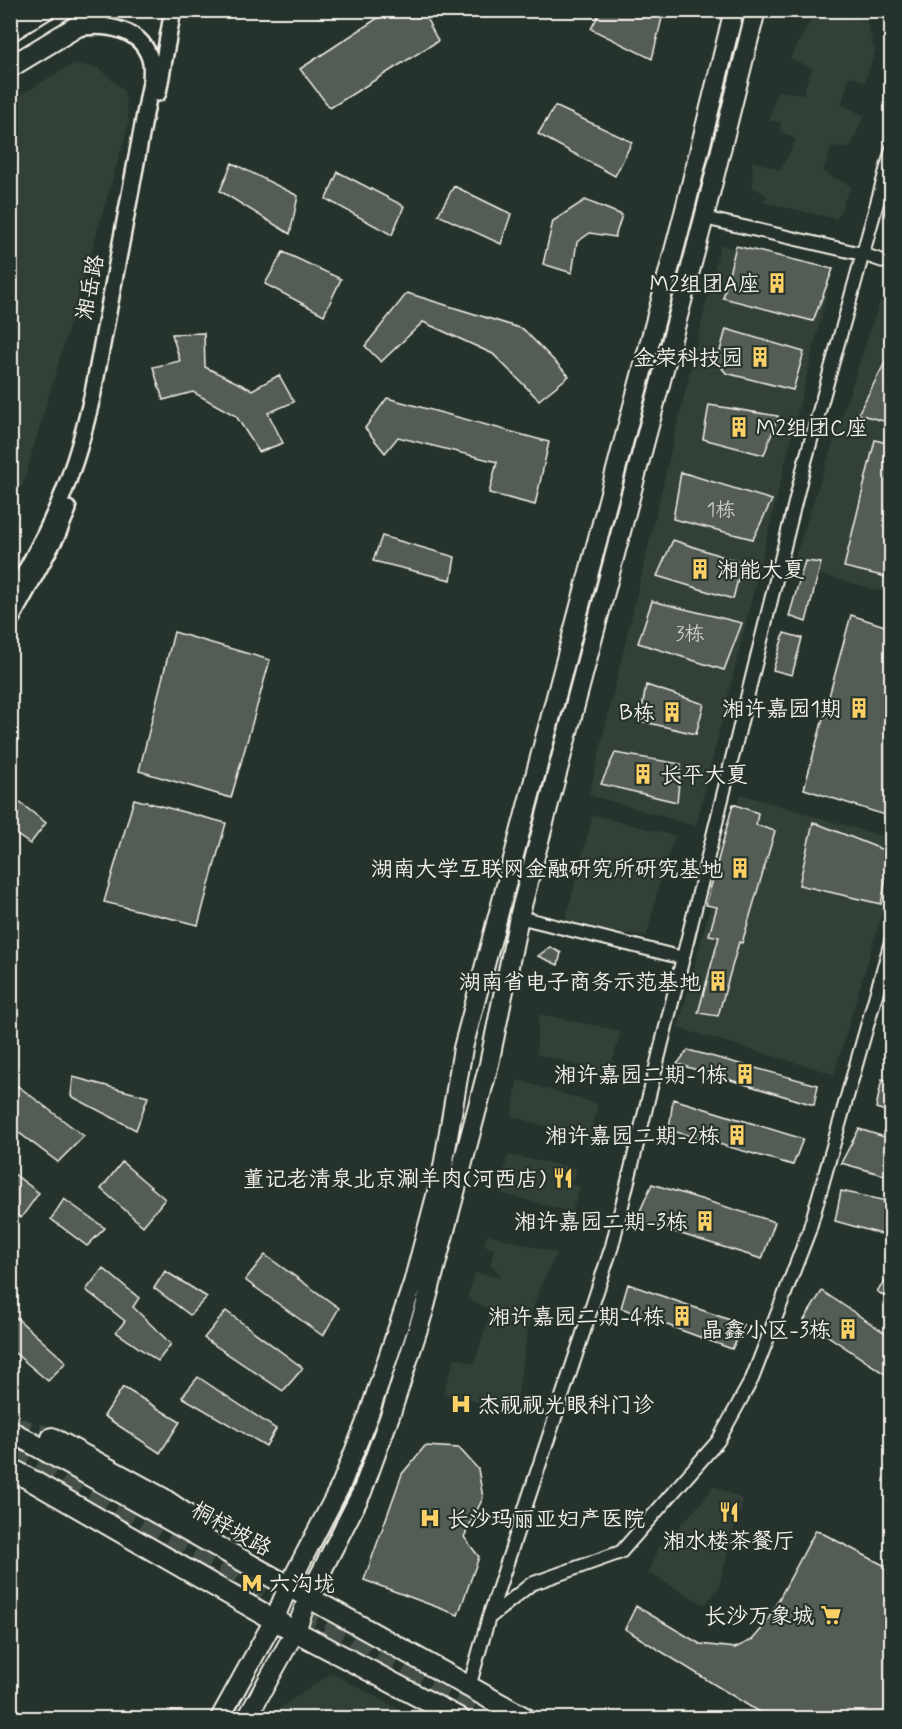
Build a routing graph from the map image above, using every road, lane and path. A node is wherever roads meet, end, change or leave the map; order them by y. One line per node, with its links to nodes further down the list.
1 (44, 10): 7 (main road)
2 (104, 10): 6 (main road)
3 (173, 10): 14 (street, 湘岳路)
4 (734, 10): 21 (main road)
5 (756, 10): 10 (main road)
6 (74, 28): 8 (main road); 13 (street, 湘岳路)
7 (10, 31)
8 (10, 67)
9 (891, 149): 11 (street)
10 (704, 218): 11 (street); 15 (main road)
11 (862, 254): 12 (street); 17 (street)
12 (891, 264)
13 (10, 599)
14 (10, 621)
15 (519, 917): 17 (street); 22 (main road)
16 (891, 938): 23 (street)
17 (683, 958): 23 (street)
18 (10, 1431): 21 (main road, 桐梓坡路)
19 (52, 1438): 21 (main road)
20 (10, 1468): 24 (main road)
21 (288, 1587): 22 (main road, 桐梓坡路); 24 (main road)
22 (308, 1598): 25 (main road); 26 (main road, 桐梓坡路)
23 (489, 1617): 26 (street)
24 (274, 1620): 25 (main road); 27 (main road)
25 (296, 1630): 28 (main road); 29 (main road)
26 (469, 1688): 30 (main road, 桐梓坡路)
27 (220, 1719)
28 (247, 1719)
29 (459, 1719)
30 (525, 1719)

